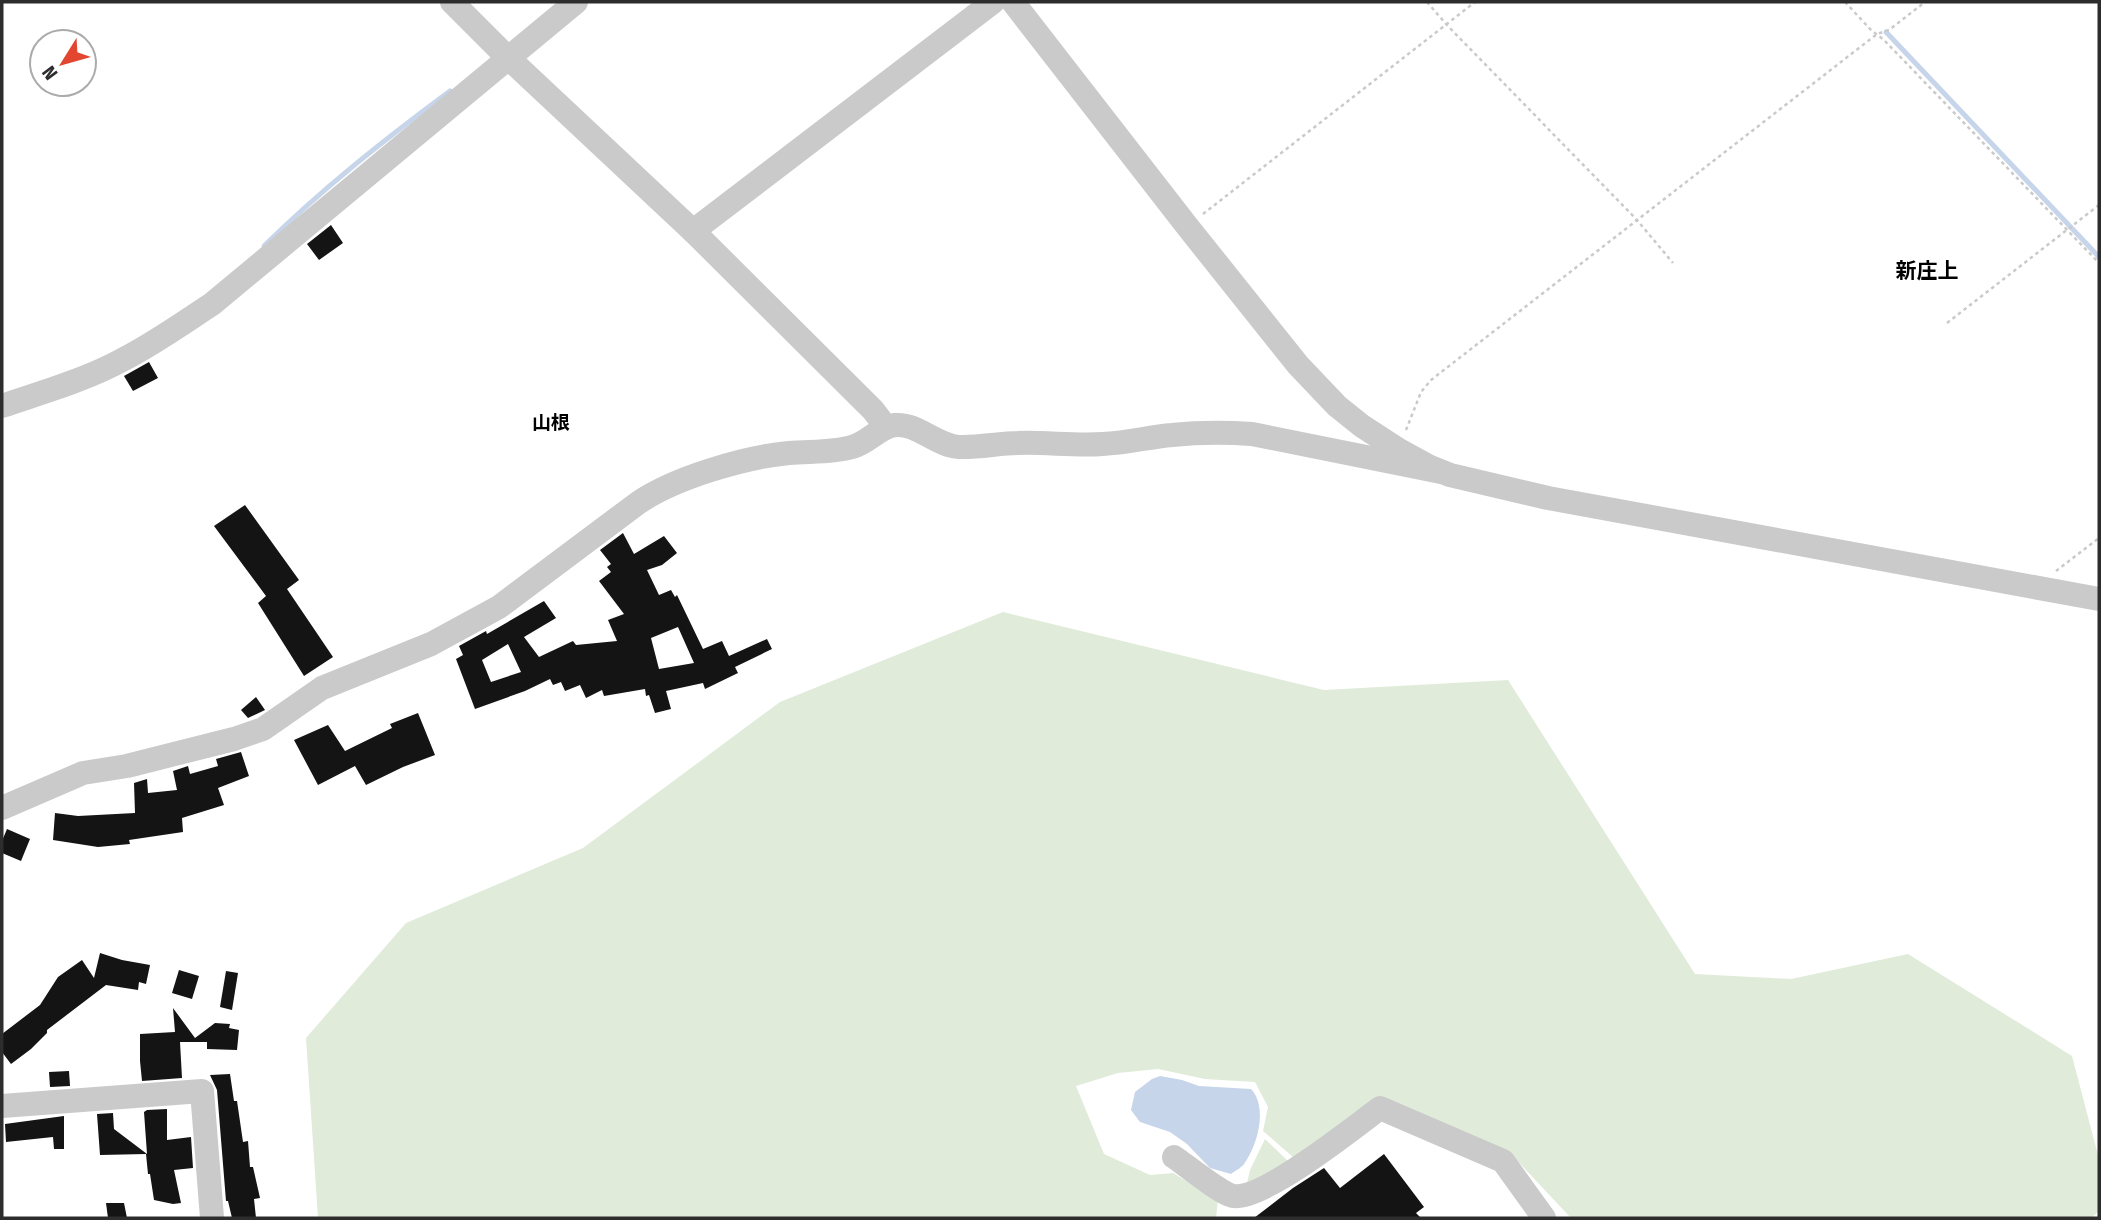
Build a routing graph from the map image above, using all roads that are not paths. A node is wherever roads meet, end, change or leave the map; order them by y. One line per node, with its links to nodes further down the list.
1 (452, 2): 5 (street)
2 (576, 2): 5 (street)
3 (993, 2): 6 (street)
4 (1013, 2): 9 (street)
5 (503, 52): 6 (street); 7 (street)
6 (693, 231): 8 (street)
7 (2, 406)
8 (886, 427): 9 (street); 11 (street)
9 (1441, 472): 10 (street)
10 (2099, 599)
11 (2, 808)
12 (2, 1106): 14 (street)
13 (1174, 1157): 15 (street)
14 (212, 1218)
15 (1544, 1218)

